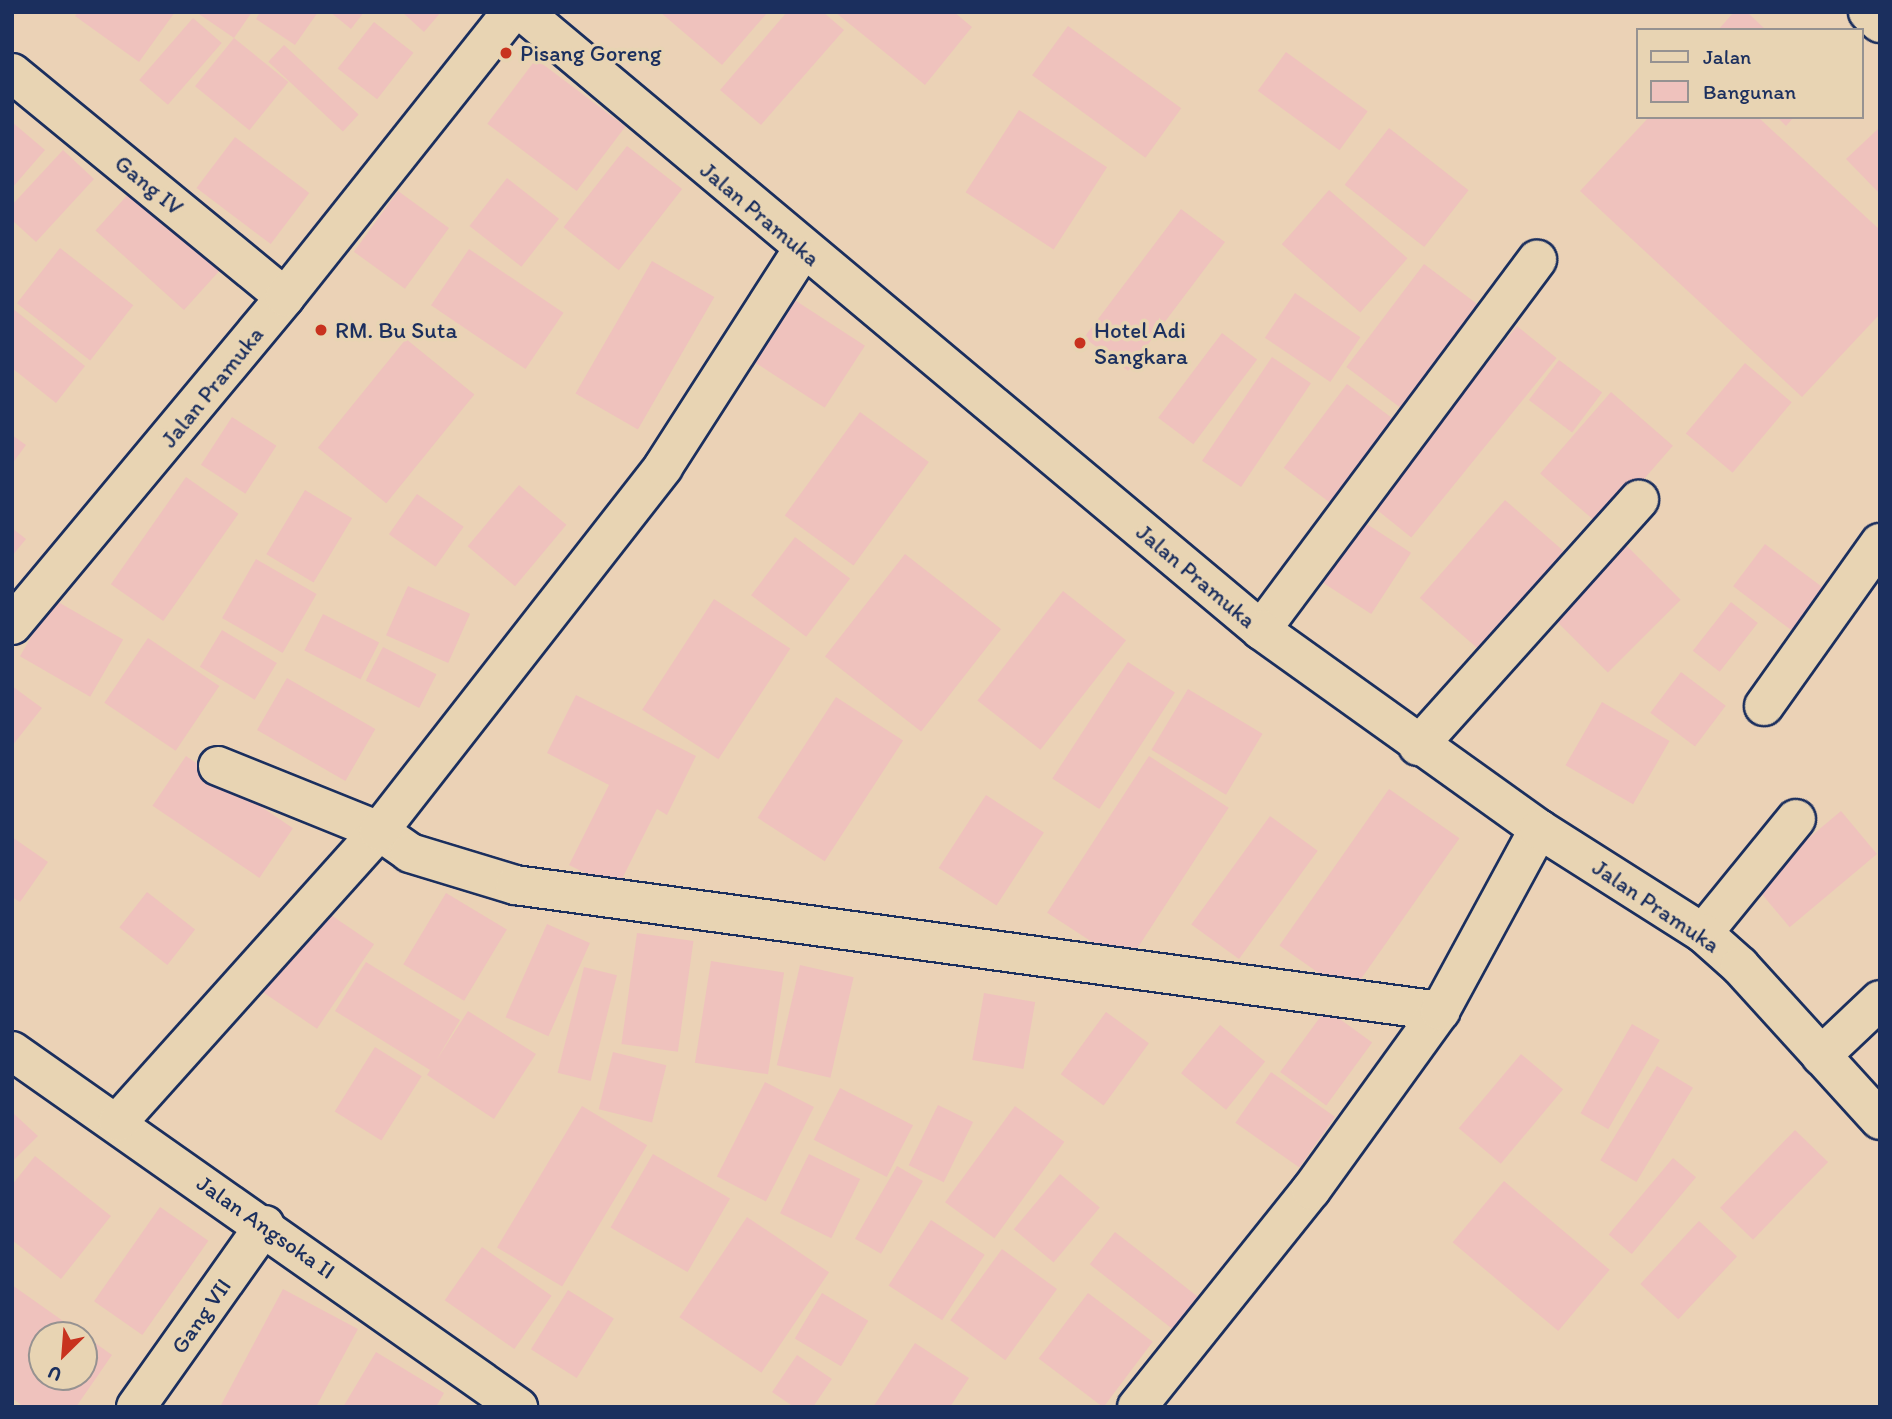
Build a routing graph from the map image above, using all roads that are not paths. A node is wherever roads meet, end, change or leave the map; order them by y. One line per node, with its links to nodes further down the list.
1 (512, 12): 6 (street, Jalan Pramuka)
2 (523, 12): 4 (street, Jalan Pramuka)
3 (12, 73): 6 (street, Gang IV)
4 (803, 249): 10 (street, Jalan Pramuka); 16 (street)
5 (1537, 260): 10 (street)
6 (285, 297): 9 (street, Jalan Pramuka)
7 (1639, 500): 12 (street)
8 (1880, 543): 11 (street)
9 (12, 625)
10 (1261, 630): 12 (street, Jalan Pramuka)
11 (1764, 706)
12 (1418, 746): 15 (street, Jalan Pramuka)
13 (218, 766): 16 (street)
14 (1796, 819): 17 (street)
15 (1539, 829): 17 (street, Jalan Pramuka); 19 (street)
16 (379, 831): 19 (street); 23 (street)
17 (1703, 933): 21 (street, Jalan Pramuka)
18 (1880, 1000): 21 (street)
19 (1440, 1011): 27 (street)
20 (12, 1051): 23 (street, Jalan Angsoka II)
21 (1821, 1056): 22 (street, Jalan Pramuka)
22 (1880, 1120)
23 (118, 1122): 24 (street, Jalan Angsoka II)
24 (265, 1225): 25 (street, Gang VII); 26 (street, Jalan Angsoka II)
25 (136, 1407)
26 (518, 1407)
27 (1137, 1407)

